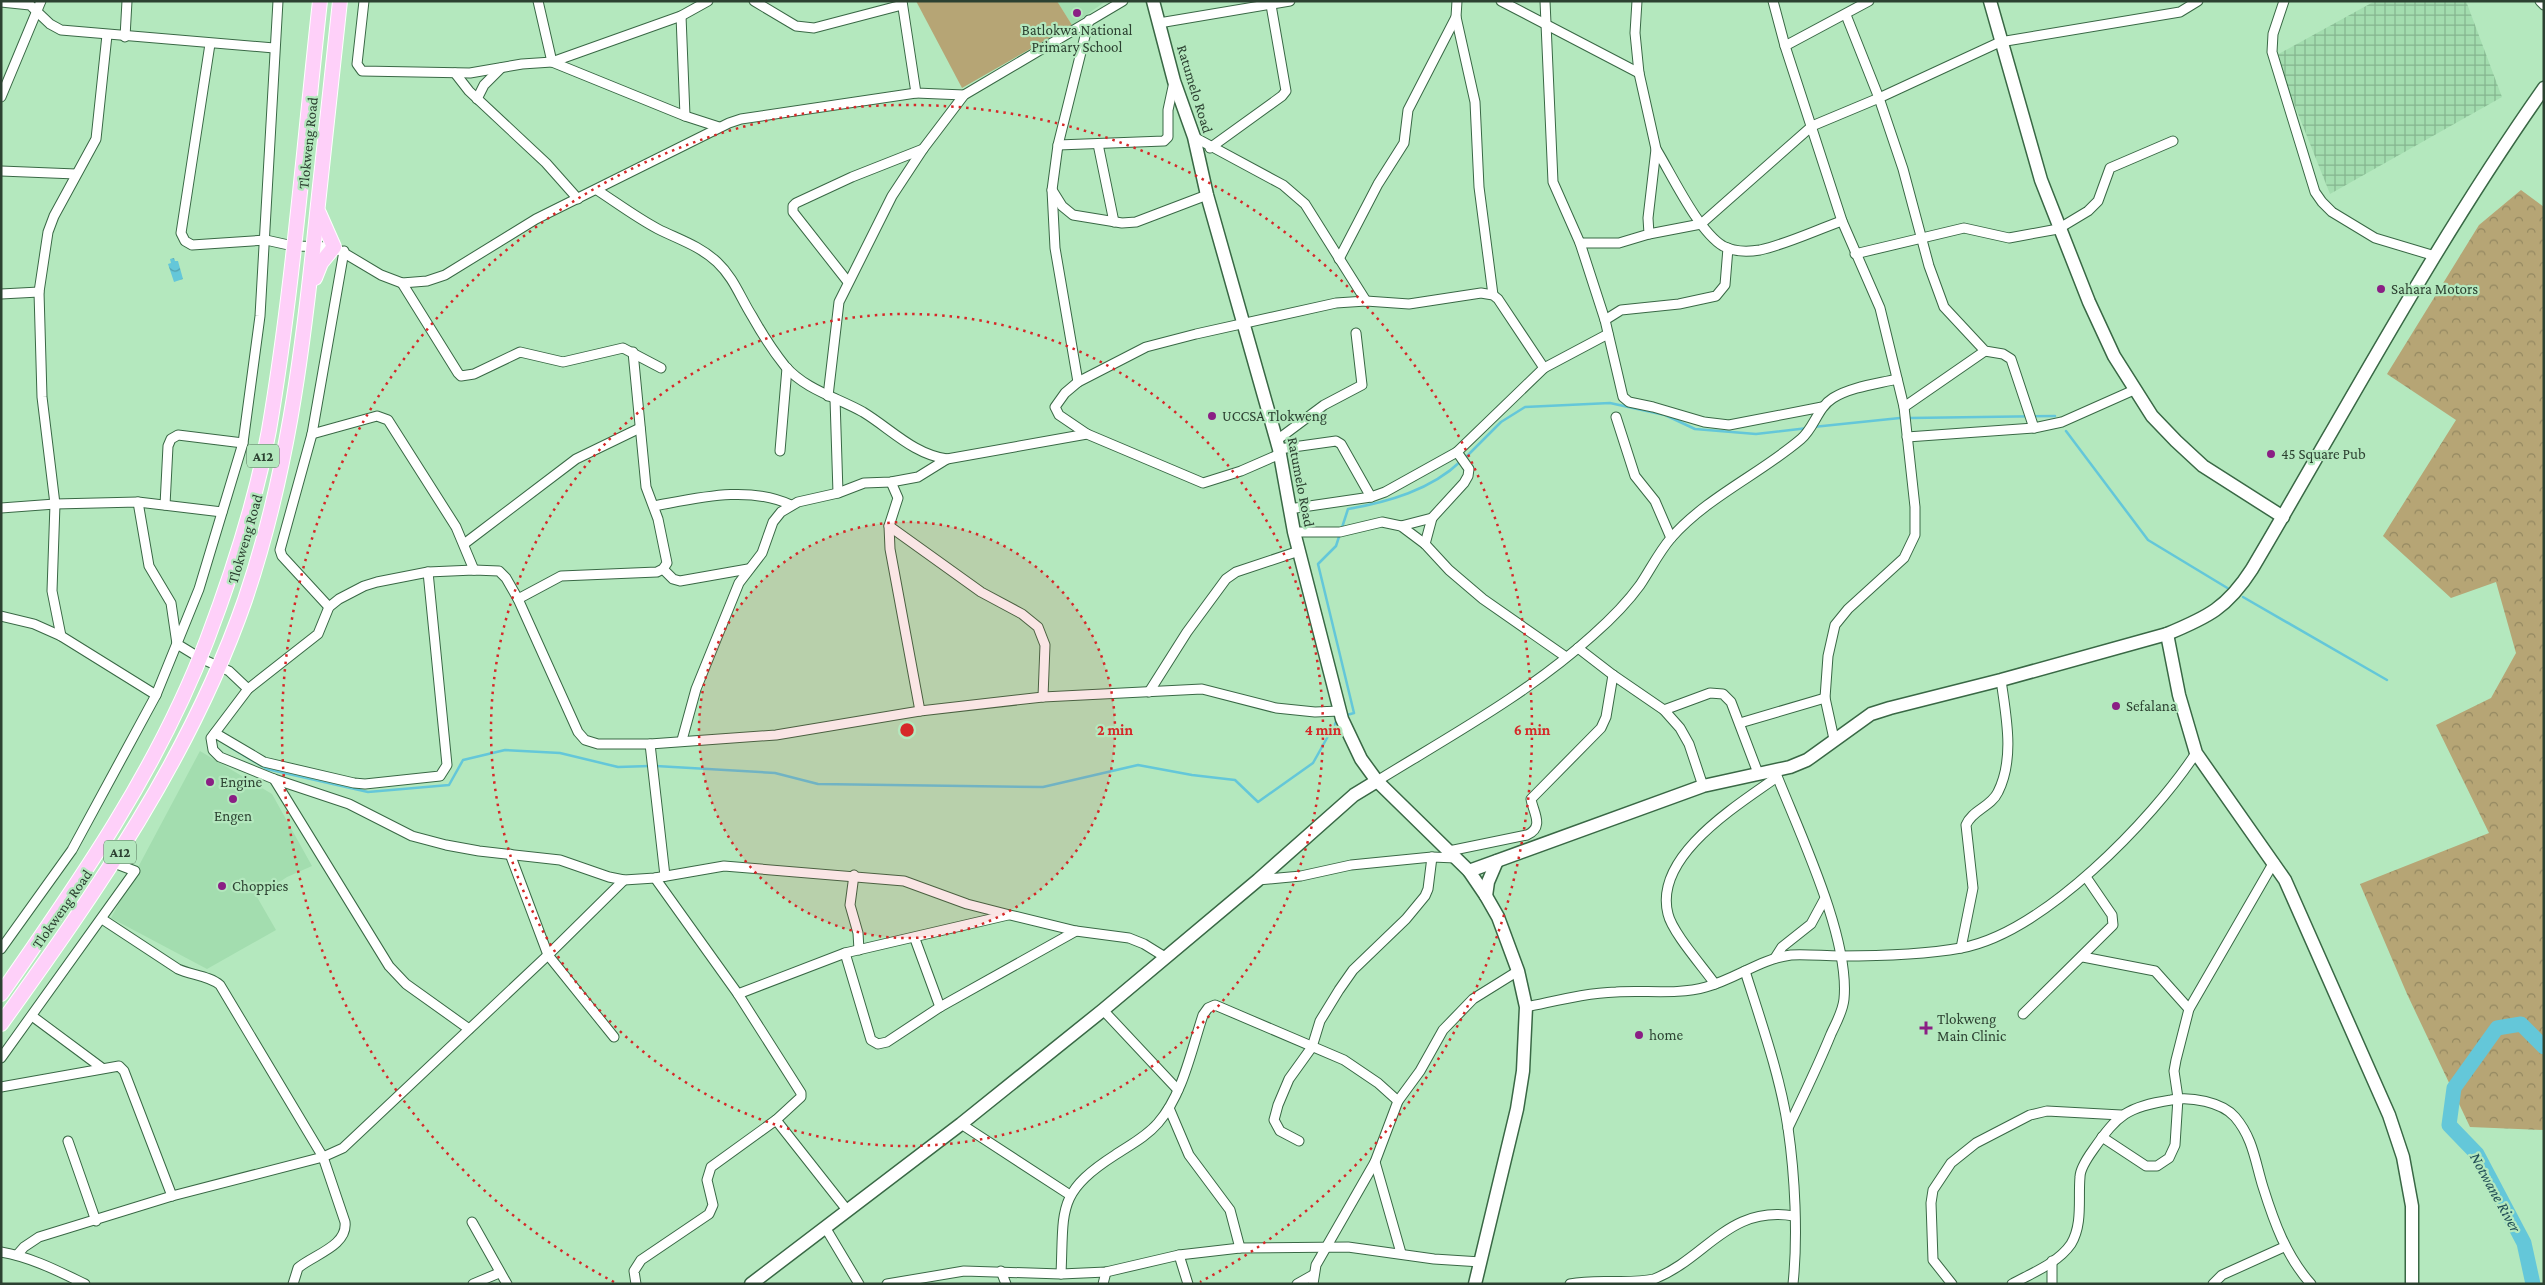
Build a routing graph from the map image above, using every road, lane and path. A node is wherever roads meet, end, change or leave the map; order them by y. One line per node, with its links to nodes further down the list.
1 (41, 1): 28 (street)
2 (127, 1): 36 (street)
3 (278, 1): 40 (street)
4 (320, 1): 77 (main road, Tlokweng Road / A12)
5 (340, 1): 68 (main road, Tlokweng Road / A12)
6 (364, 1): 43 (street)
7 (538, 1): 41 (street)
8 (708, 1): 30 (street)
9 (754, 1): 25 (street)
10 (1123, 1): 32 (street)
11 (1153, 1): 33 (street, Ratumelo Road)
12 (1290, 1): 26 (street)
13 (1458, 1): 31 (street)
14 (1501, 1): 34 (street)
15 (1545, 1): 34 (street)
16 (1637, 1): 44 (street)
17 (1773, 1): 39 (street)
18 (1869, 1): 29 (street)
19 (1990, 1): 37 (street)
20 (2198, 1): 37 (street)
21 (2284, 1): 82 (street)
22 (2540, 1): 27 (street)
23 (1, 2): 24 (street)
24 (26, 2): 28 (street)
25 (902, 3): 47 (street)
26 (1271, 5): 33 (street); 60 (street)
27 (2544, 5)
28 (38, 12): 35 (street); 49 (street)
29 (1846, 15): 39 (street); 50 (street)
30 (681, 16): 41 (street); 52 (street)
31 (1456, 17): 83 (street); 88 (street)
32 (1090, 20): 48 (street); 58 (street)
33 (1159, 23): 45 (street, Ratumelo Road)
34 (1546, 26): 44 (street); 76 (street)
35 (107, 35): 36 (street); 63 (street)
36 (125, 37): 38 (street)
37 (2000, 42): 50 (street); 72 (street)
38 (210, 44): 40 (street); 74 (street)
39 (1785, 46): 53 (street)
40 (274, 48): 74 (street)
41 (552, 62): 42 (street); 52 (street)
42 (501, 68): 43 (street); 51 (street)
43 (455, 73): 51 (street)
44 (1638, 73): 61 (street)
45 (1174, 81): 55 (street, Ratumelo Road); 57 (street)
46 (2544, 88): 82 (street)
47 (916, 93): 48 (street); 54 (street)
48 (964, 94): 59 (street)
49 (1, 97)
50 (1879, 98): 53 (street); 75 (street)
51 (477, 99): 67 (street)
52 (685, 116): 54 (street)
53 (1812, 126): 69 (street); 71 (street)
54 (719, 127): 64 (street)
55 (1194, 137): 60 (street); 66 (street, Ratumelo Road)
56 (2173, 141): 72 (street)
57 (1098, 144): 58 (street); 70 (street)
58 (1058, 145): 65 (street)
59 (922, 148): 84 (street); 84 (street)
60 (1210, 148): 83 (street)
61 (1656, 149): 71 (street); 73 (street)
62 (1, 171): 63 (street)
63 (76, 174): 86 (street)
64 (597, 190): 67 (street); 98 (street)
65 (1052, 190): 70 (street); 101 (street)
66 (1207, 195): 70 (street); 92 (street, Ratumelo Road)
67 (578, 199): 85 (street)
68 (318, 208): 78 (main road, Tlokweng Road / A12); 80 (main road)
69 (1842, 221): 79 (street); 81 (street)
70 (1114, 222)
71 (1701, 224): 73 (street); 79 (street)
72 (2058, 229): 75 (street); 102 (street)
73 (1648, 234): 76 (street)
74 (266, 240): 77 (street); 112 (street)
75 (1922, 240): 81 (street); 95 (street)
76 (1580, 243): 91 (street)
77 (293, 246): 78 (street); 149 (main road, Tlokweng Road / A12)
78 (314, 247): 80 (street); 90 (main road, Tlokweng Road / A12)
79 (1728, 248): 91 (street)
80 (339, 249): 85 (street); 90 (main road); 109 (street)
81 (1855, 254): 100 (street)
82 (2435, 256): 128 (street)
83 (1339, 259): 89 (street)
84 (848, 282): 103 (street)
85 (402, 283): 96 (street)
86 (39, 292): 87 (street); 121 (street)
87 (1, 294)
88 (1493, 295): 89 (street); 99 (street)
89 (1366, 301): 92 (street)
90 (308, 309): 150 (main road, Tlokweng Road / A12)
91 (1605, 320): 94 (street)
92 (1245, 324): 101 (street); 113 (street, Ratumelo Road)
93 (1356, 333): 113 (street)
94 (1608, 334): 99 (street); 104 (street)
95 (1985, 351): 105 (street); 107 (street)
96 (633, 352): 97 (street); 108 (street)
97 (661, 368)
98 (787, 368): 103 (street); 114 (street)
99 (1544, 368): 115 (street)
100 (1898, 378): 104 (street); 105 (street)
101 (1078, 382): 110 (street)
102 (2134, 390): 107 (street); 128 (street)
103 (831, 398): 116 (street); 118 (street)
104 (1822, 407): 133 (street)
105 (1904, 407): 111 (street)
106 (1616, 417): 133 (street)
107 (2031, 422): 111 (street)
108 (640, 428): 124 (street); 134 (street)
109 (312, 434): 134 (street); 142 (street)
110 (1087, 434): 113 (street); 116 (street)
111 (1907, 437): 157 (street)
112 (243, 443): 122 (street); 127 (street)
113 (1279, 448): 119 (street); 126 (street, Ratumelo Road)
114 (780, 451)
115 (1457, 452): 119 (street); 129 (street)
116 (947, 459): 117 (street)
117 (891, 482): 118 (street); 130 (street)
118 (838, 493): 123 (street)
119 (1371, 497): 126 (street)
120 (138, 502): 121 (street); 122 (street); 146 (street)
121 (55, 504): 125 (street); 145 (street)
122 (165, 505): 127 (street)
123 (790, 505): 124 (street); 138 (street)
124 (654, 506): 137 (street)
125 (1, 508)
126 (1289, 509): 132 (street, Ratumelo Road)
127 (222, 512): 146 (street)
128 (2283, 517): 144 (street)
129 (1432, 518): 131 (street); 135 (street)
130 (889, 526): 156 (street); 159 (street)
131 (1401, 526): 132 (street); 135 (street)
132 (1294, 532): 136 (street, Ratumelo Road)
133 (1671, 538): 147 (street)
134 (464, 544): 139 (street)
135 (1425, 544): 148 (street)
136 (1299, 551): 154 (street); 160 (street, Ratumelo Road)
137 (663, 569): 138 (street); 141 (street)
138 (748, 569): 164 (street)
139 (474, 570): 140 (street); 141 (street)
140 (428, 572): 142 (street); 169 (street)
141 (518, 599): 165 (street)
142 (329, 607): 153 (street)
143 (1, 616): 145 (street)
144 (2167, 634): 152 (street); 166 (street)
145 (61, 636): 155 (street)
146 (177, 644): 149 (street); 155 (street)
147 (1578, 648): 148 (street); 151 (street)
148 (1566, 657): 171 (street)
149 (200, 658): 150 (street); 204 (main road, Tlokweng Road / A12)
150 (217, 667): 153 (street); 179 (main road, Tlokweng Road / A12)
151 (1613, 675): 158 (street); 175 (street)
152 (2002, 680): 163 (street); 192 (street)
153 (248, 689): 162 (street)
154 (1149, 692): 156 (street); 160 (street)
155 (156, 695): 193 (street)
156 (1043, 697): 159 (street)
157 (1825, 698): 161 (street); 163 (street)
158 (1664, 710): 161 (street); 172 (street)
159 (920, 711): 164 (street)
160 (1340, 711): 171 (street, Ratumelo Road)
161 (1740, 723): 167 (street)
162 (215, 733): 169 (street); 170 (street)
163 (1834, 739): 168 (street)
164 (682, 740): 165 (street)
165 (650, 744): 182 (street)
166 (2196, 753): 178 (street); 183 (street)
167 (1758, 774): 168 (street); 172 (street)
168 (1776, 774): 187 (street); 203 (street)
169 (329, 777): 173 (street)
170 (274, 779): 173 (street); 213 (street)
171 (1377, 781): 175 (street, Ratumelo Road); 185 (street)
172 (1703, 786): 177 (street)
173 (325, 795): 174 (street)
174 (510, 854): 184 (street); 196 (street)
175 (1453, 855): 176 (street); 180 (street, Ratumelo Road)
176 (1432, 856): 185 (street); 215 (street)
177 (1497, 861): 180 (street); 186 (street)
178 (2274, 862): 208 (street); 273 (street)
179 (114, 863): 189 (street); 212 (main road, Tlokweng Road / A12)
180 (1469, 871): 186 (street, Ratumelo Road)
181 (854, 876): 182 (street); 188 (street); 194 (street)
182 (660, 877): 184 (street); 205 (street)
183 (2086, 878): 192 (street); 198 (street)
184 (624, 880): 196 (street)
185 (1258, 880): 199 (street)
186 (1486, 896): 201 (street, Ratumelo Road)
187 (1824, 900): 197 (street); 200 (street)
188 (1010, 915): 190 (street); 191 (street)
189 (102, 919): 211 (street); 230 (street)
190 (1076, 931): 199 (street); 206 (street)
191 (915, 939): 194 (street); 206 (street)
192 (1961, 948): 197 (street)
193 (1, 949)
194 (859, 950): 195 (street)
195 (846, 953): 205 (street); 206 (street)
196 (548, 955): 213 (street); 214 (street)
197 (1842, 956): 200 (street); 226 (street)
198 (2083, 956): 208 (street); 210 (street)
199 (1165, 957): 209 (street)
200 (1775, 958): 202 (street)
201 (1518, 971): 207 (street, Ratumelo Road); 221 (street)
202 (1746, 971): 203 (street); 226 (street)
203 (1715, 984): 207 (street)
204 (1, 994)
205 (738, 994): 224 (street)
206 (940, 1006)
207 (1526, 1007): 246 (street, Ratumelo Road)
208 (2189, 1009): 220 (street)
209 (1103, 1010): 219 (street); 225 (street)
210 (2023, 1014)
211 (32, 1016): 216 (street); 217 (street)
212 (1, 1024)
213 (469, 1029): 230 (street)
214 (614, 1037)
215 (1312, 1047): 219 (street); 221 (street); 229 (street)
216 (1, 1058)
217 (102, 1068): 218 (street); 233 (street)
218 (1, 1088)
219 (1178, 1090): 222 (street)
220 (2178, 1098): 223 (street); 227 (street); 239 (street)
221 (1398, 1101): 231 (street)
222 (1169, 1108): 232 (street); 240 (street)
223 (2121, 1115): 227 (street); 268 (street)
224 (776, 1120): 234 (street); 258 (street)
225 (961, 1124): 232 (street); 234 (street)
226 (1788, 1128): 235 (street)
227 (2102, 1137): 247 (street)
228 (68, 1141): 236 (street)
229 (1299, 1141)
230 (323, 1157): 233 (street); 255 (street)
231 (1375, 1162): 241 (street); 243 (street)
232 (1070, 1195): 251 (street)
233 (172, 1196): 236 (street)
234 (847, 1210): 238 (street)
235 (1794, 1216): 266 (street); 267 (street)
236 (96, 1221): 244 (street)
237 (472, 1222): 250 (street)
238 (825, 1227): 253 (street); 259 (street)
239 (2284, 1246): 271 (street); 272 (street)
240 (1240, 1248): 241 (street); 245 (street)
241 (1326, 1248): 243 (street); 252 (street)
242 (1, 1252): 244 (street)
243 (1401, 1253): 246 (street)
244 (17, 1255): 254 (street)
245 (1180, 1255): 249 (street); 263 (street)
246 (1481, 1262): 265 (street, Ratumelo Road)
247 (2052, 1262): 269 (street); 270 (street)
248 (1001, 1271): 251 (street); 260 (street); 261 (street)
249 (1106, 1272): 251 (street); 262 (street)
250 (499, 1273): 256 (street); 257 (street)
251 (1061, 1274)
252 (1313, 1279): 264 (street)
253 (757, 1282)
254 (85, 1284)
255 (293, 1284)
256 (473, 1284)
257 (507, 1284)
258 (636, 1284)
259 (859, 1284)
260 (886, 1284)
261 (1006, 1284)
262 (1103, 1284)
263 (1188, 1284)
264 (1297, 1284)
265 (1475, 1284)
266 (1570, 1284)
267 (1793, 1284)
268 (1952, 1284)
269 (2012, 1284)
270 (2052, 1284)
271 (2213, 1284)
272 (2311, 1284)
273 (2412, 1284)

